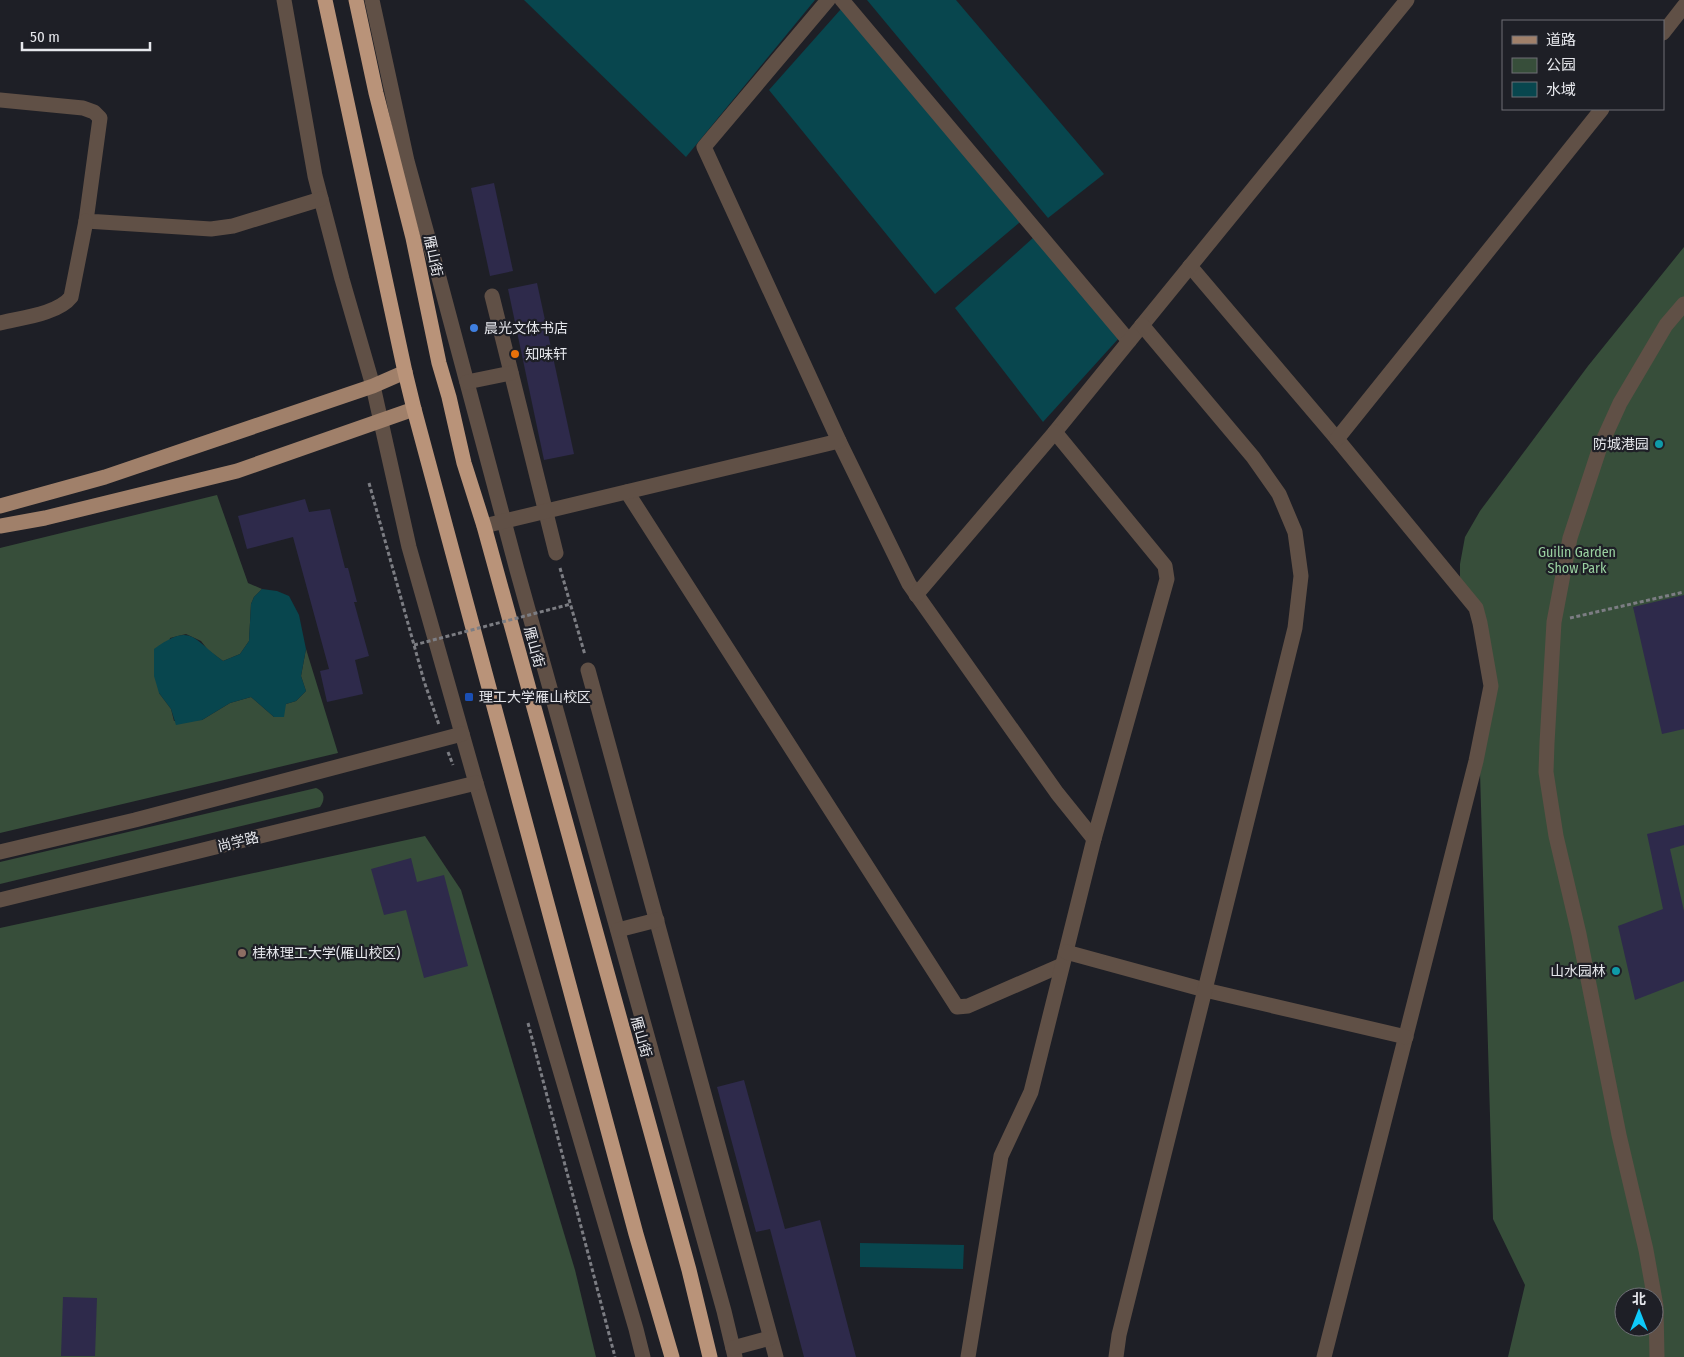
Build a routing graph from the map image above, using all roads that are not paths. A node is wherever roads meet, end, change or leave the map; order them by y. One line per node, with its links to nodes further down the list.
1 (284, 0): 12 (street)
2 (325, 0): 20 (highway)
3 (356, 0): 34 (highway, 雁山街)
4 (372, 0): 22 (street)
5 (828, 0): 28 (street)
6 (842, 0): 19 (street)
7 (1407, 0): 14 (street)
8 (1684, 6): 9 (street)
9 (1664, 32)
10 (0, 100): 13 (street)
11 (1601, 110): 27 (street)
12 (321, 199): 13 (street); 23 (street)
13 (86, 221): 17 (street)
14 (1190, 266): 18 (street); 27 (street)
15 (492, 296): 21 (street)
16 (1684, 304): 57 (street)
17 (0, 323)
18 (1142, 325): 19 (street); 46 (street)
19 (1129, 341): 26 (street)
20 (405, 372): 23 (main road); 24 (highway)
21 (511, 373): 22 (street); 31 (street)
22 (467, 382): 32 (street)
23 (373, 386): 25 (street); 30 (main road)
24 (414, 409): 25 (main road); 51 (highway)
25 (381, 421): 33 (main road); 38 (street)
26 (1054, 432): 36 (street); 40 (street)
27 (1337, 439): 47 (street)
28 (839, 440): 29 (street); 36 (street)
29 (627, 492): 31 (street); 45 (street)
30 (0, 506)
31 (546, 512): 32 (street); 35 (street)
32 (505, 522): 34 (street); 44 (street)
33 (0, 526)
34 (484, 526): 52 (highway, 雁山街)
35 (556, 553)
36 (916, 595): 40 (street)
37 (588, 670): 43 (street)
38 (462, 734): 39 (street); 41 (street)
39 (476, 783): 42 (street, 尚学路); 50 (street)
40 (1094, 839): 45 (street)
41 (0, 852)
42 (0, 900)
43 (657, 920): 44 (street); 48 (street)
44 (618, 930): 49 (street)
45 (1064, 959): 46 (street); 54 (street)
46 (1205, 990): 47 (street); 55 (street)
47 (1406, 1037): 56 (street)
48 (770, 1338): 49 (street); 53 (street)
49 (734, 1352)
50 (643, 1357)
51 (672, 1357)
52 (710, 1357)
53 (776, 1357)
54 (968, 1357)
55 (1116, 1357)
56 (1324, 1357)
57 (1657, 1357)

